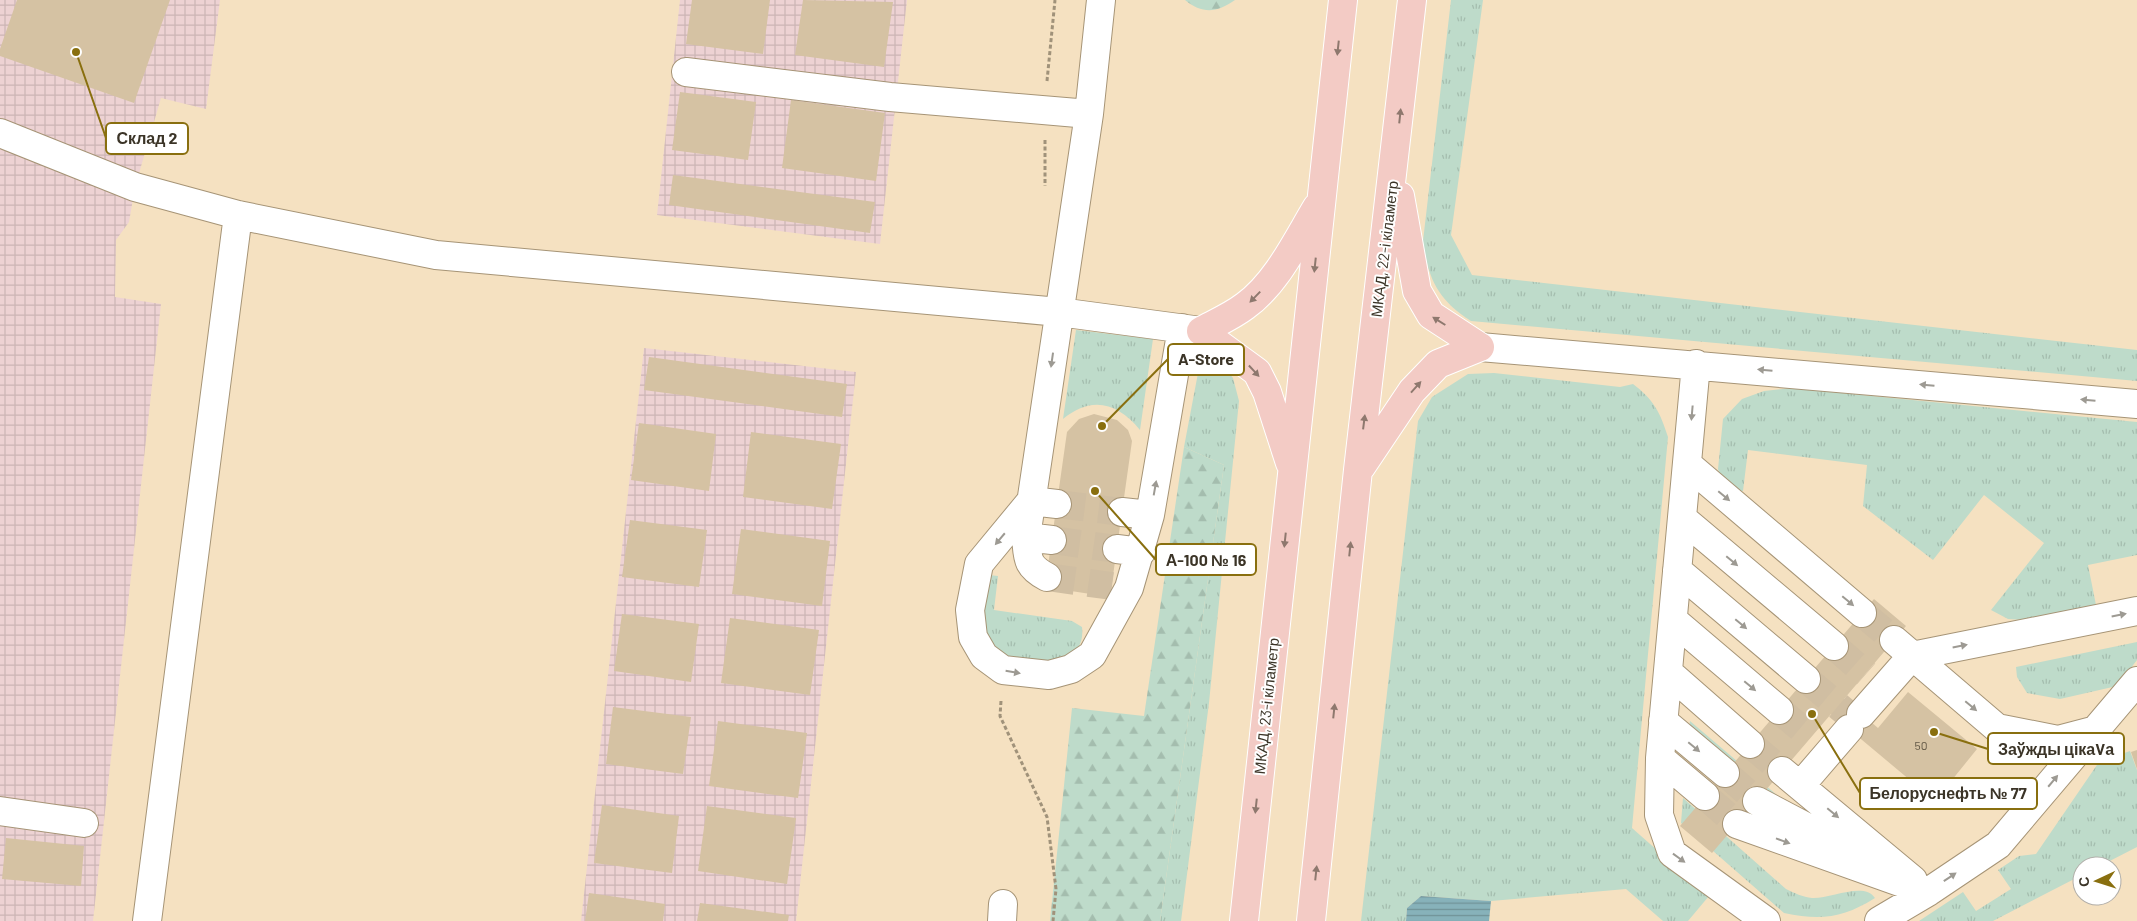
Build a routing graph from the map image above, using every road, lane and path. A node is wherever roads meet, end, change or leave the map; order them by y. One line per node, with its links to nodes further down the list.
1 (1101, 0): 5 (street)
2 (1343, 0): 8 (highway, one-way to 8)
3 (1412, 0): 7 (highway, МКАД, 22-і кіламетр, one-way to 3)
4 (686, 72): 5 (street)
5 (1089, 114): 10 (street)
6 (0, 133): 9 (street)
7 (1395, 165): 12 (highway, one-way to 7); 16 (highway, МКАД, 22-і кіламетр, one-way to 7)
8 (1322, 199): 11 (highway, one-way to 11); 17 (highway, one-way to 17)
9 (238, 215): 10 (street); 45 (street)
10 (1059, 312): 11 (street); 18 (street, one-way to 18)
11 (1192, 330): 17 (highway, one-way to 17); 20 (street, one-way to 11)
12 (1480, 347): 13 (street); 16 (highway, one-way to 12)
13 (1696, 364): 14 (street, one-way to 13); 15 (street, one-way to 15)
14 (2137, 404)
15 (1687, 464): 21 (street); 25 (street, one-way to 25)
16 (1358, 470): 48 (highway, МКАД, 22-і кіламетр, one-way to 16)
17 (1292, 483): 47 (highway, МКАД, 23-і кіламетр, one-way to 47)
18 (1044, 503): 23 (street); 29 (street, one-way to 29)
19 (1122, 512): 20 (street)
20 (1150, 515): 29 (street, one-way to 20)
21 (1682, 518): 22 (street); 27 (street, one-way to 27)
22 (1677, 570): 26 (street); 31 (street, one-way to 31)
23 (1047, 577)
24 (2137, 612): 28 (street, one-way to 24)
25 (1862, 613)
26 (1672, 620): 30 (street); 33 (street, one-way to 33)
27 (1834, 646)
28 (1903, 648): 35 (street, one-way to 35); 44 (street, one-way to 44)
29 (1003, 670): 46 (path)
30 (1668, 672): 34 (street); 36 (street)
31 (1806, 679)
32 (2137, 682): 35 (street)
33 (1779, 710)
34 (1663, 721): 37 (street); 38 (street, one-way to 38)
35 (2096, 730): 44 (street, one-way to 35)
36 (1750, 744)
37 (1660, 758): 39 (street); 49 (street, one-way to 49)
38 (1725, 773)
39 (1705, 796)
40 (1757, 801): 44 (street)
41 (0, 811): 42 (street)
42 (84, 823)
43 (1737, 824): 44 (street, one-way to 44)
44 (1928, 892): 50 (street)
45 (147, 921)
46 (1053, 921)
47 (1244, 921)
48 (1311, 921)
49 (1766, 921)
50 (1879, 921)

